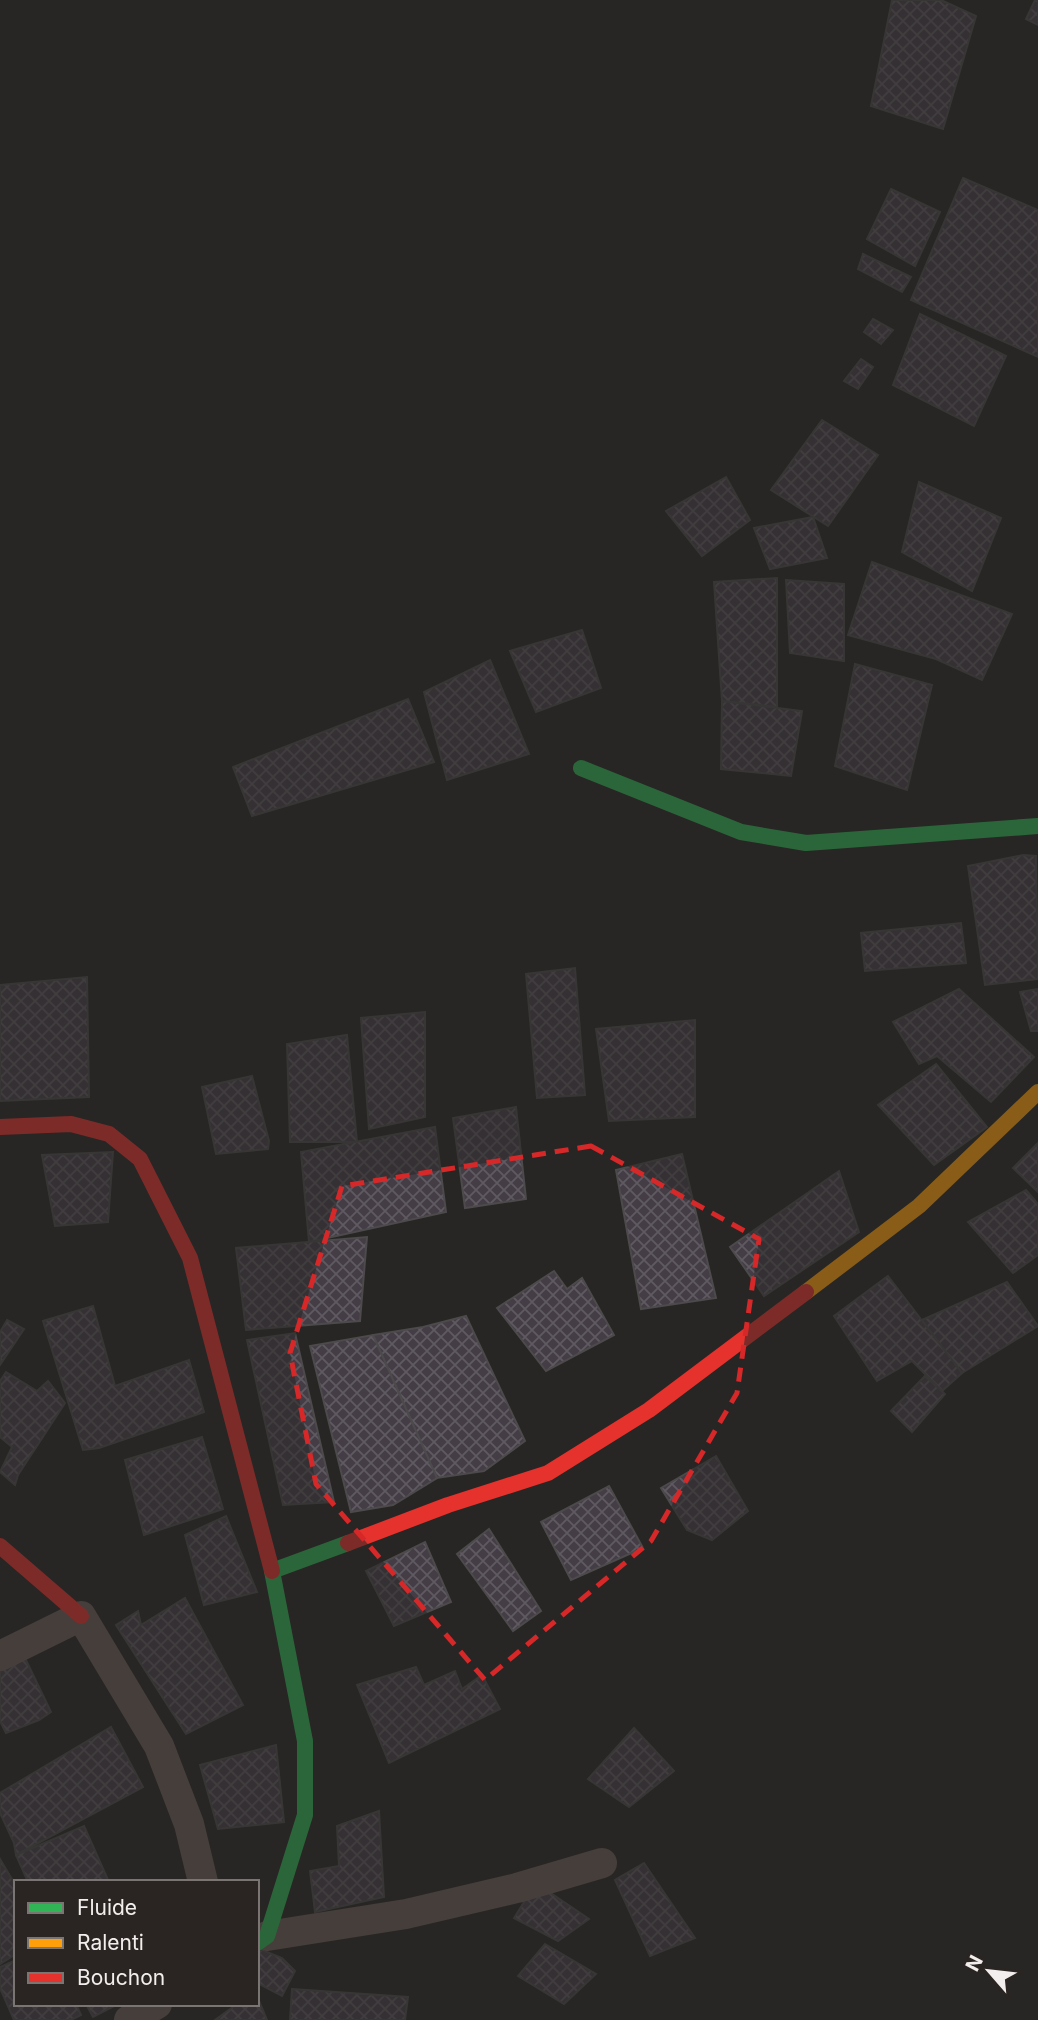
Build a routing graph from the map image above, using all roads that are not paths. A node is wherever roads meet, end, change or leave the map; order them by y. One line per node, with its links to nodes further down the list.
1 (581, 768): 2 (street)
2 (1038, 826)
3 (1038, 1091): 6 (street)
4 (0, 1127): 6 (street)
5 (0, 1546): 7 (street)
6 (272, 1571): 11 (street)
7 (81, 1616): 8 (street); 10 (street)
8 (0, 1656)
9 (602, 1863): 11 (street)
10 (202, 1880)
11 (262, 1940)
12 (154, 2006): 13 (street)
13 (129, 2020)

